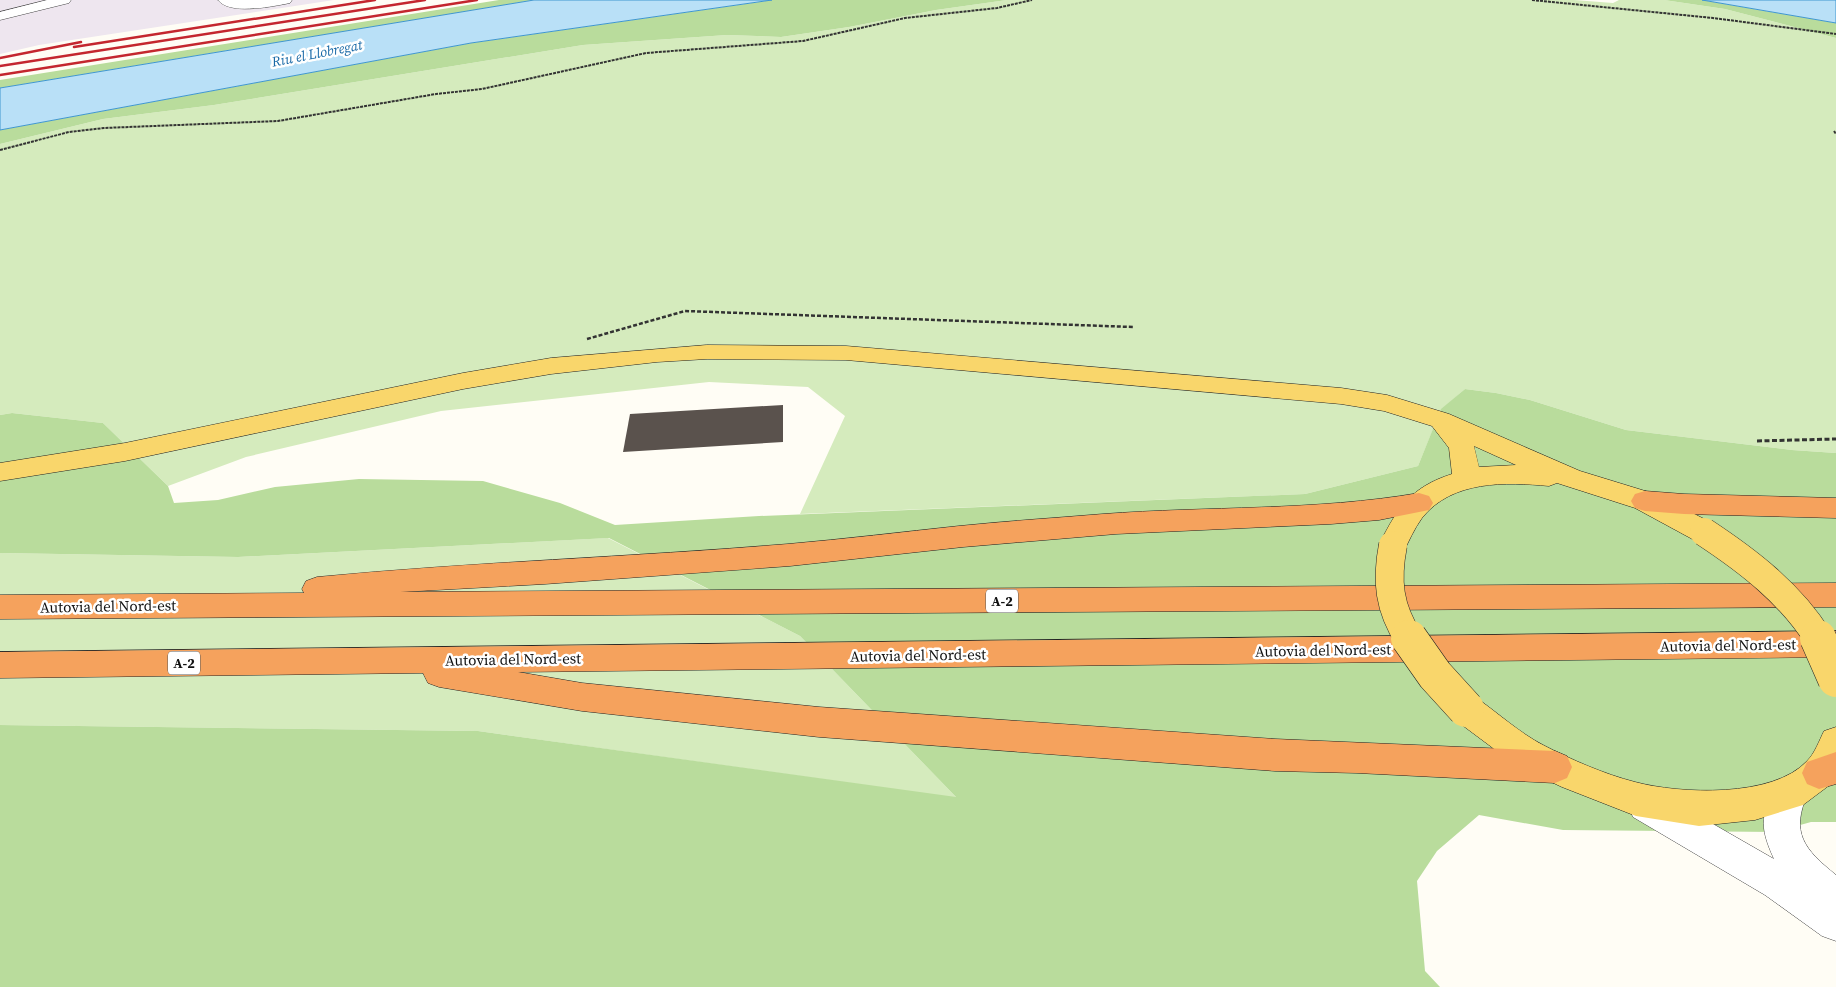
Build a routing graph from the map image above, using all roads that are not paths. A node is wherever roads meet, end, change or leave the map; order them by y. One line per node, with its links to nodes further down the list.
1 (64, 0): 4 (street)
2 (225, 0): 3 (street)
3 (285, 0)
4 (0, 16)
5 (1440, 420): 6 (main road); 7 (main road); 8 (main road)
6 (0, 472)
7 (1570, 478): 8 (main road); 9 (main road)
8 (1466, 480): 10 (main road)
9 (1645, 501): 11 (highway); 18 (main road, bridge)
10 (1420, 503): 13 (highway); 20 (main road, bridge)
11 (1836, 508)
12 (1836, 595): 13 (highway, Autovia del Nord-est / A-2)
13 (169, 605): 14 (highway, Autovia del Nord-est / A-2)
14 (0, 607)
15 (1836, 644): 16 (highway, Autovia del Nord-est / A-2)
16 (369, 661): 17 (highway, Autovia del Nord-est / A-2); 20 (highway)
17 (0, 665)
18 (1836, 680)
19 (1836, 742): 21 (main road)
20 (1555, 767): 23 (main road)
21 (1828, 770): 22 (main road)
22 (1790, 793): 23 (main road); 24 (street)
23 (1636, 799): 25 (street)
24 (1836, 899)
25 (1836, 922)

